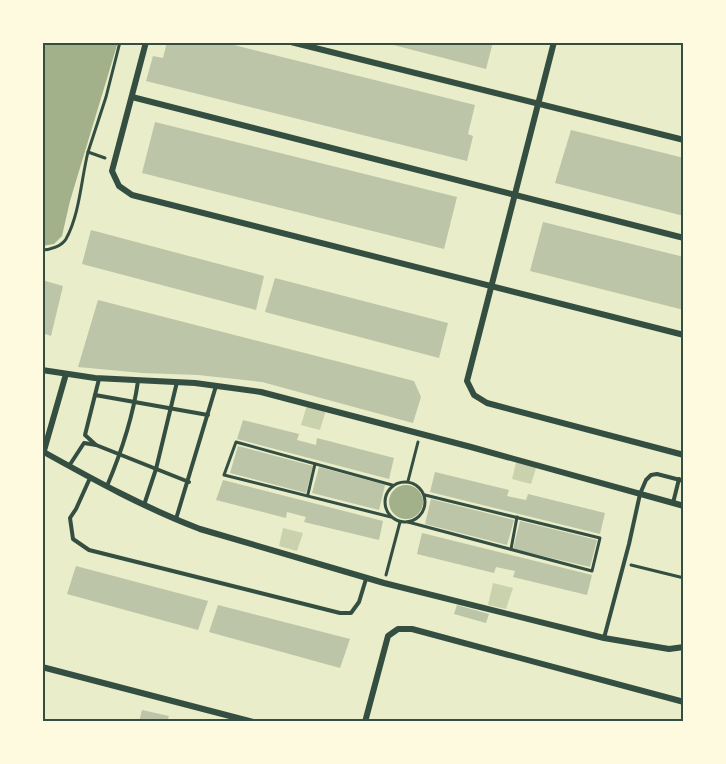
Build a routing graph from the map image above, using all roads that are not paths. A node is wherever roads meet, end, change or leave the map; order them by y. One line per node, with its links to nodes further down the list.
1 (146, 42): 4 (street)
2 (291, 42): 5 (street)
3 (554, 42): 5 (street)
4 (132, 97): 7 (street); 9 (street)
5 (538, 104): 6 (street); 7 (street)
6 (684, 140)
7 (515, 195): 8 (street); 9 (street)
8 (684, 238)
9 (492, 286): 10 (street); 24 (street)
10 (684, 335)
11 (42, 370): 12 (street)
12 (66, 374): 13 (street); 22 (street)
13 (99, 378): 14 (street); 17 (lane)
14 (138, 381): 15 (street); 18 (lane)
15 (177, 382): 16 (street); 19 (lane)
16 (216, 386): 20 (lane); 31 (street)
17 (95, 395): 18 (lane); 21 (lane)
18 (135, 402): 19 (lane); 23 (lane)
19 (171, 408): 20 (lane); 26 (lane)
20 (208, 415): 29 (lane)
21 (96, 445): 23 (lane); 25 (lane)
22 (42, 453): 25 (street)
23 (119, 454): 26 (lane); 30 (lane)
24 (684, 455)
25 (69, 466): 27 (street)
26 (156, 469): 29 (lane); 33 (lane)
27 (90, 478): 30 (street); 36 (lane)
28 (681, 480): 31 (lane); 32 (lane)
29 (189, 482): 35 (lane)
30 (107, 487): 33 (street)
31 (640, 494): 32 (street); 37 (lane)
32 (673, 503): 34 (street)
33 (144, 505): 35 (street)
34 (684, 506)
35 (176, 520): 36 (street)
36 (366, 578): 37 (street)
37 (604, 638): 38 (street)
38 (684, 647)
39 (42, 667): 41 (street)
40 (684, 702): 42 (street)
41 (253, 722)
42 (365, 722)

